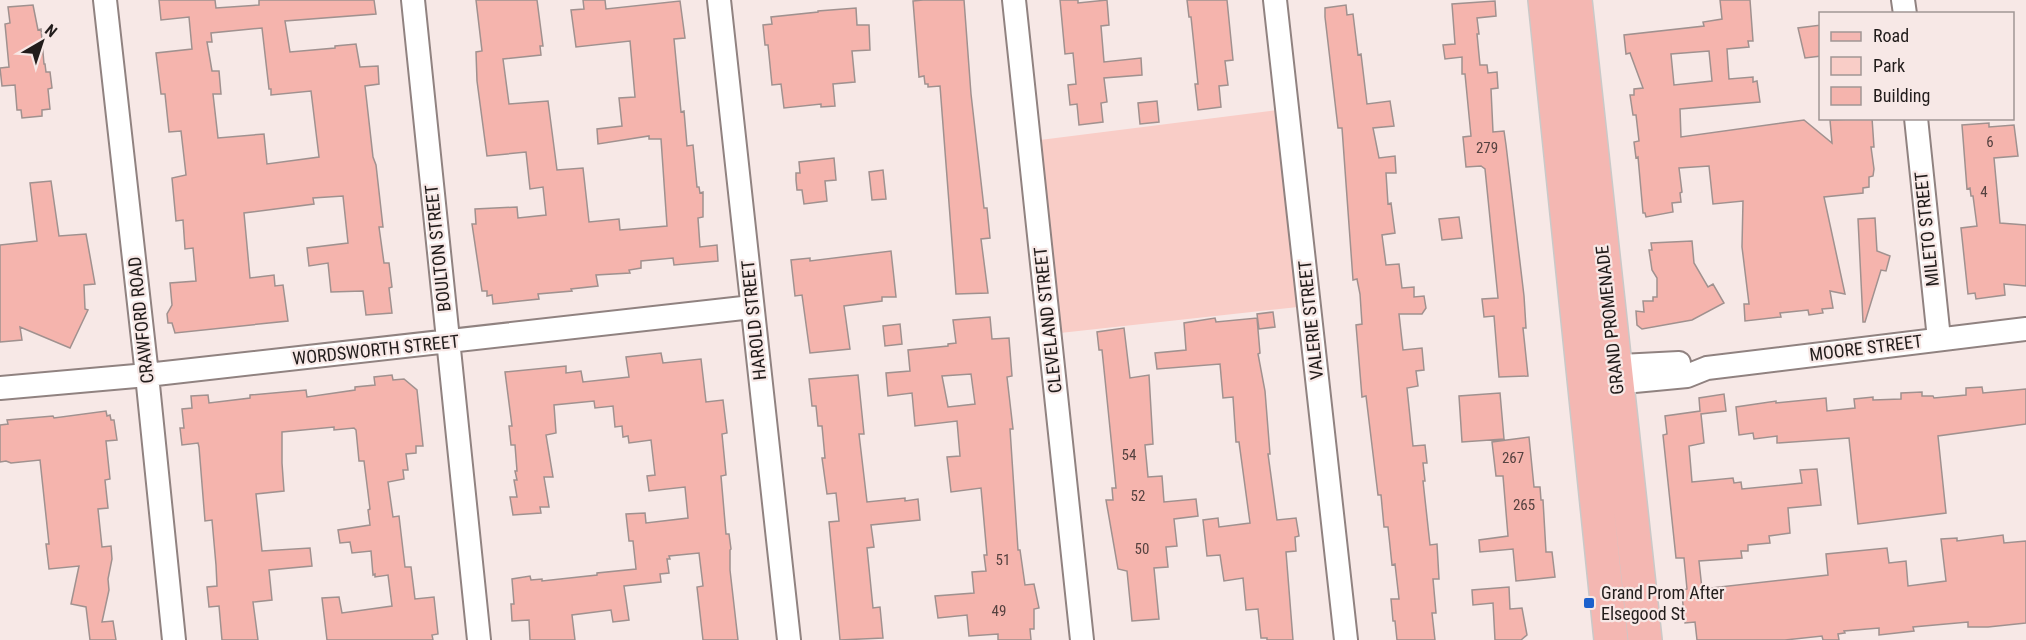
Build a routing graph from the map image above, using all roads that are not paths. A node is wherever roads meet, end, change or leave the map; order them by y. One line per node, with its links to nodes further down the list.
1 (105, 0): 13 (street, CRAWFORD ROAD)
2 (413, 0): 12 (street, BOULTON STREET)
3 (719, 0): 9 (street, HAROLD STREET)
4 (1014, 0): 19 (street, CLEVELAND STREET)
5 (1275, 0): 20 (street, VALERIE STREET)
6 (1545, 0): 14 (main road, GRAND PROMENADE)
7 (1575, 0): 14 (main road, GRAND PROMENADE)
8 (1916, 120): 11 (street, MILETO STREET)
9 (752, 307): 12 (street, WORDSWORTH STREET); 18 (street, HAROLD STREET)
10 (2026, 330): 11 (street, MOORE STREET)
11 (1939, 339): 14 (street, MOORE STREET)
12 (448, 342): 13 (street, WORDSWORTH STREET); 17 (street, BOULTON STREET)
13 (147, 375): 15 (street, WORDSWORTH STREET); 16 (street, CRAWFORD ROAD)
14 (1601, 376): 21 (main road, GRAND PROMENADE); 22 (main road, GRAND PROMENADE)
15 (0, 388)
16 (174, 640)
17 (479, 640)
18 (789, 640)
19 (1082, 640)
20 (1346, 640)
21 (1611, 640)
22 (1645, 640)

